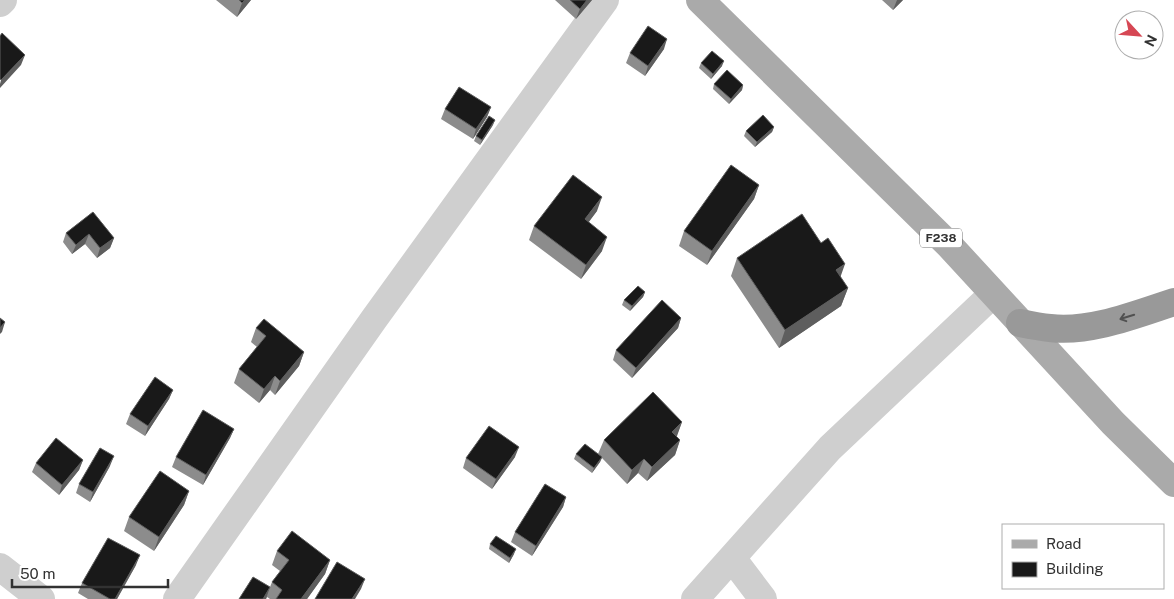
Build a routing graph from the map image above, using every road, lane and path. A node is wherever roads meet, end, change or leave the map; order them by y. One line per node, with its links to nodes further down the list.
1 (3, 0): 4 (street)
2 (606, 0): 12 (street)
3 (700, 0): 5 (main road, F238)
4 (0, 3)
5 (993, 294): 7 (main road, F238); 9 (street)
6 (1174, 302): 7 (highway, one-way to 7)
7 (1020, 323): 8 (main road, F238)
8 (1174, 483)
9 (732, 558): 13 (street); 14 (street)
10 (0, 567): 11 (street)
11 (41, 599)
12 (177, 599)
13 (695, 599)
14 (764, 599)

